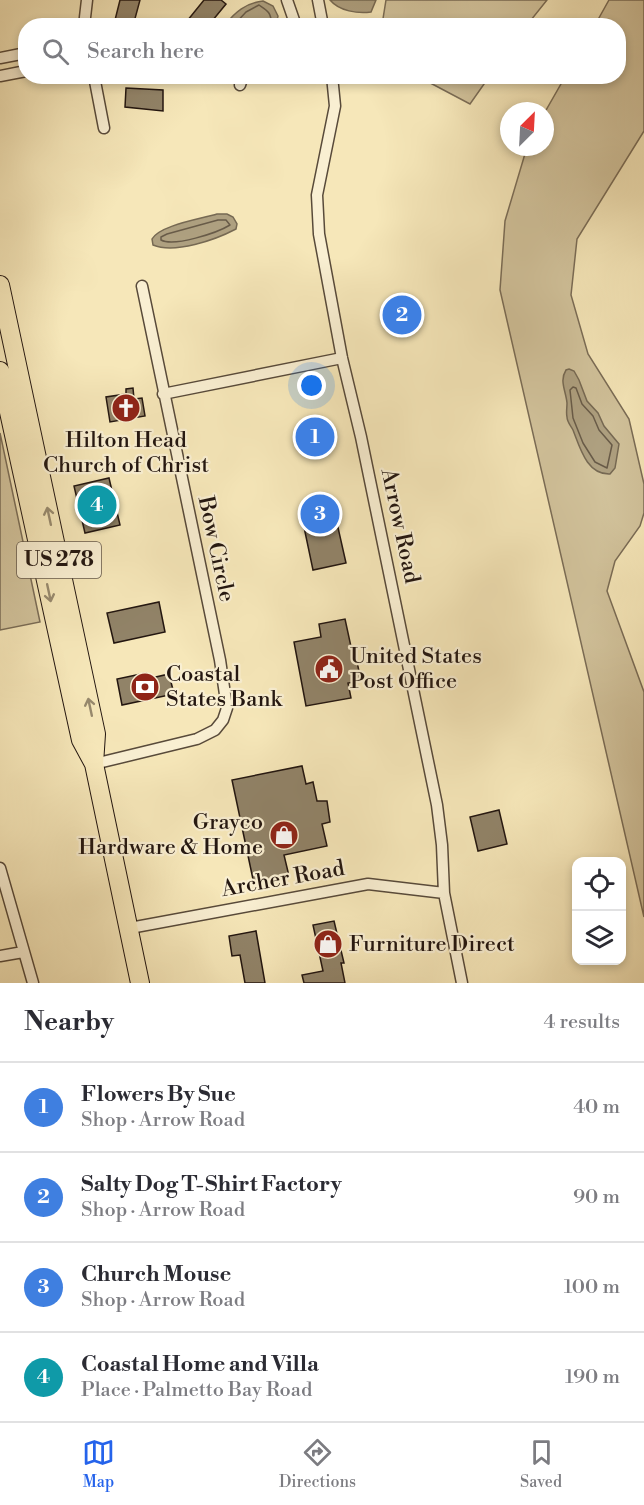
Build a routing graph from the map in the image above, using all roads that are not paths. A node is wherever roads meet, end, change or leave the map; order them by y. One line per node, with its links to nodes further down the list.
1 (87, 0): 4 (street)
2 (287, 0): 5 (street)
3 (318, 0): 6 (street)
4 (84, 18)
5 (293, 18)
6 (321, 18)
7 (18, 55): 8 (street)
8 (0, 58)
9 (18, 72): 10 (street)
10 (0, 76)
11 (96, 84): 13 (street)
12 (333, 84): 16 (street, Arrow Road)
13 (104, 128)
14 (0, 285): 19 (highway, US 278, one-way to 14)
15 (142, 286): 18 (street, Bow Circle)
16 (342, 358): 18 (street); 21 (street, Arrow Road)
17 (0, 371): 19 (highway, US 278, one-way to 19)
18 (163, 394): 19 (street, Bow Circle)
19 (94, 764): 22 (highway, US 278)
20 (0, 868): 23 (street)
21 (444, 893): 22 (street, Archer Road); 27 (street, Arrow Road)
22 (130, 928): 26 (highway, US 278)
23 (23, 952): 24 (street); 25 (street)
24 (0, 956)
25 (33, 983)
26 (140, 983)
27 (462, 983)

